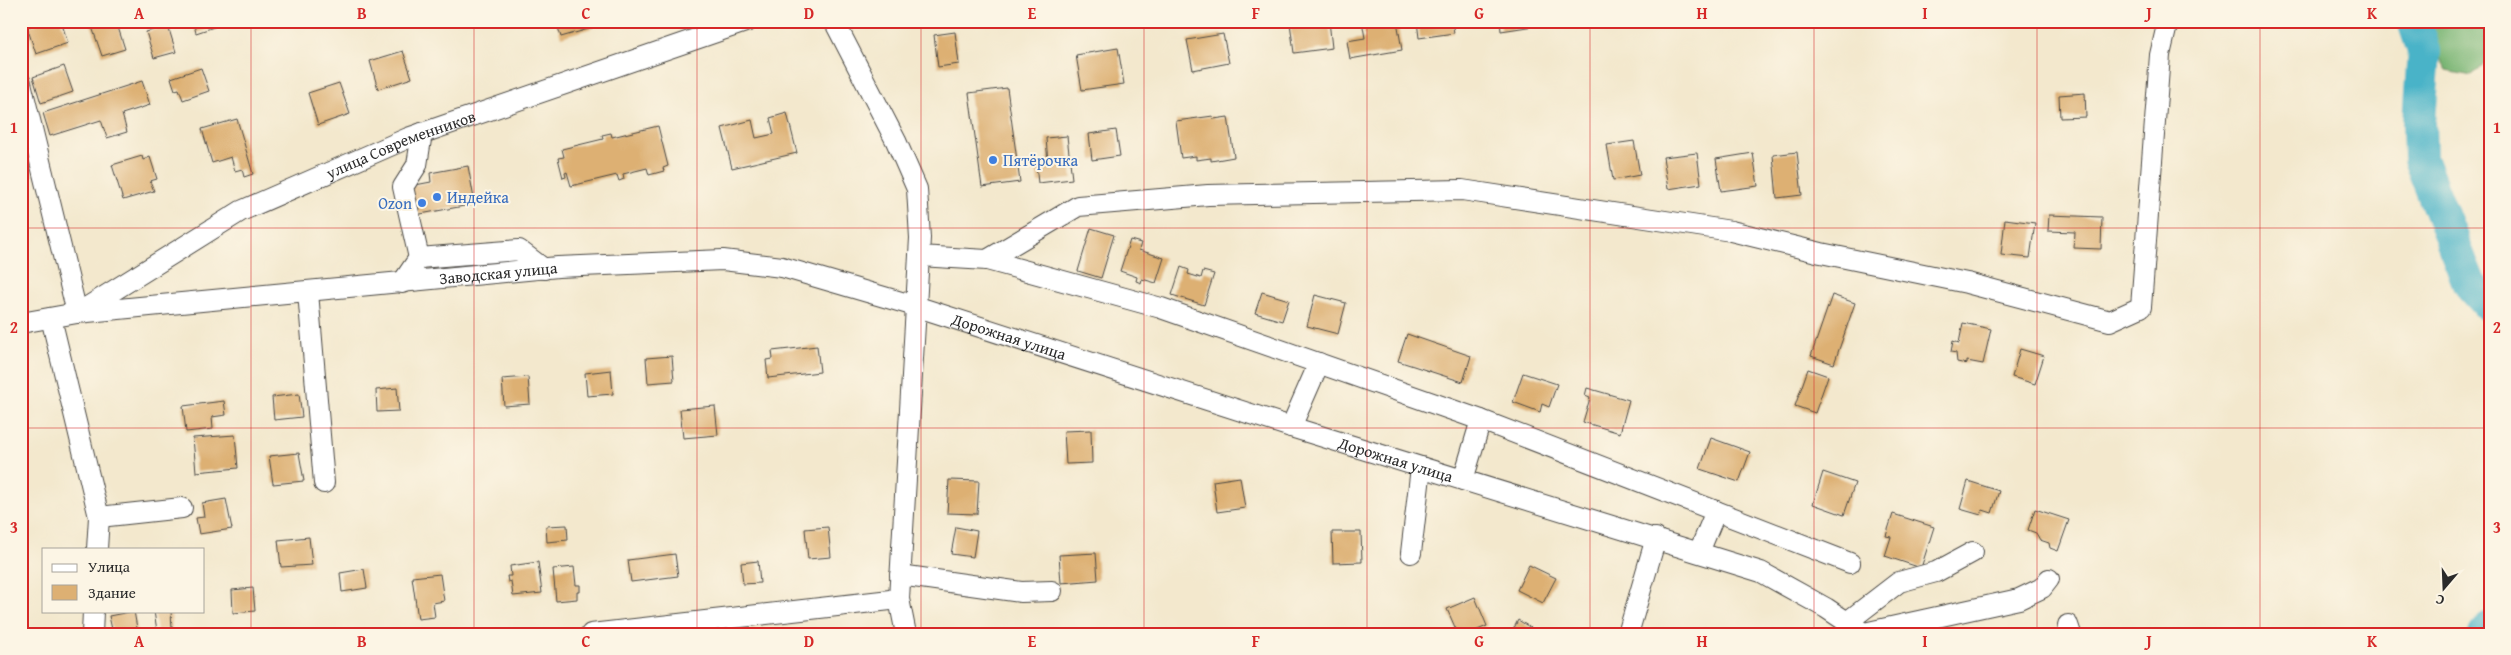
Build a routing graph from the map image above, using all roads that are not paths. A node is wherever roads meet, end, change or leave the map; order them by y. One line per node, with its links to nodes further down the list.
1 (748, 21): 5 (street, улица Современников)
2 (834, 21): 6 (street)
3 (2168, 21): 8 (street)
4 (21, 83): 13 (street)
5 (422, 134): 7 (street); 13 (street, улица Современников)
6 (919, 256): 8 (street); 12 (street)
7 (419, 258): 9 (street); 10 (street)
8 (987, 260): 16 (street)
9 (544, 269): 10 (street, Заводская улица); 12 (street, Заводская улица)
10 (402, 283): 11 (street, Заводская улица)
11 (308, 292): 13 (street, Заводская улица); 21 (street)
12 (914, 306): 18 (street, Дорожная улица); 31 (street)
13 (77, 314): 14 (street, Заводская улица)
14 (51, 318): 15 (street, Заводская улица); 24 (street)
15 (21, 323)
16 (1318, 363): 17 (street); 18 (street)
17 (1481, 420): 20 (street); 23 (street)
18 (1291, 428): 19 (street, Дорожная улица)
19 (1421, 467): 20 (street, Дорожная улица); 29 (street)
20 (1463, 480): 25 (street, Дорожная улица)
21 (324, 483)
22 (182, 508): 24 (street)
23 (1716, 511): 27 (street); 30 (street)
24 (99, 517): 26 (street)
25 (1656, 538): 27 (street, Дорожная улица); 41 (street)
26 (97, 548)
27 (1698, 552): 36 (street, Дорожная улица)
28 (1973, 552): 36 (street)
29 (1410, 553)
30 (1850, 563)
31 (900, 575): 33 (street); 34 (street)
32 (2050, 579): 37 (street)
33 (1052, 591)
34 (898, 599): 39 (street); 40 (street)
35 (93, 612): 38 (street)
36 (1847, 622): 37 (street, Дорожная улица)
37 (1865, 633)
38 (92, 634)
39 (591, 634)
40 (906, 634)
41 (1628, 634)

